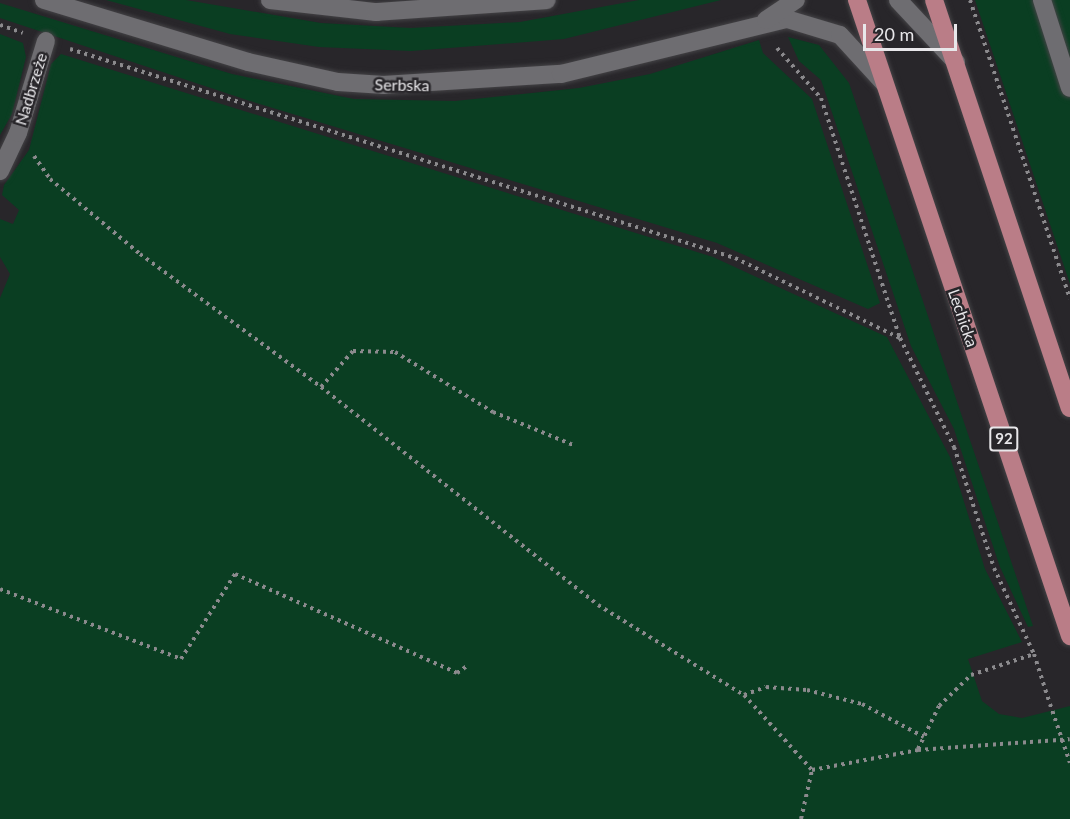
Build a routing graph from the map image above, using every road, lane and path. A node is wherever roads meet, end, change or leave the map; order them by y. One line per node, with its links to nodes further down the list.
1 (44, 0): 10 (street, Serbska)
2 (270, 0): 3 (street)
3 (547, 0)
4 (796, 0): 10 (street, Serbska)
5 (857, 0): 14 (main road, Lechicka / 92)
6 (898, 0): 13 (street)
7 (934, 0): 13 (main road)
8 (970, 0): 18 (path)
9 (1042, 0): 15 (street)
10 (764, 21): 14 (street, Serbska)
11 (772, 39): 19 (path)
12 (46, 41): 16 (street, Nadbrzeże); 19 (path)
13 (956, 62): 21 (main road)
14 (884, 83): 24 (main road, Lechicka / 92)
15 (1070, 88)
16 (18, 133): 17 (street, Nadbrzeże); 20 (path)
17 (1, 168)
18 (1070, 299)
19 (900, 338): 25 (path)
20 (321, 387): 22 (path); 27 (path)
21 (1070, 408)
22 (573, 445)
23 (0, 588): 26 (path)
24 (1070, 636)
25 (1034, 654): 28 (path); 31 (path, bridge)
26 (467, 666)
27 (744, 695): 28 (path); 32 (path)
28 (924, 737): 30 (path)
29 (1070, 739): 30 (path)
30 (918, 750): 32 (path)
31 (1070, 763)
32 (812, 770): 33 (path)
33 (801, 819)

